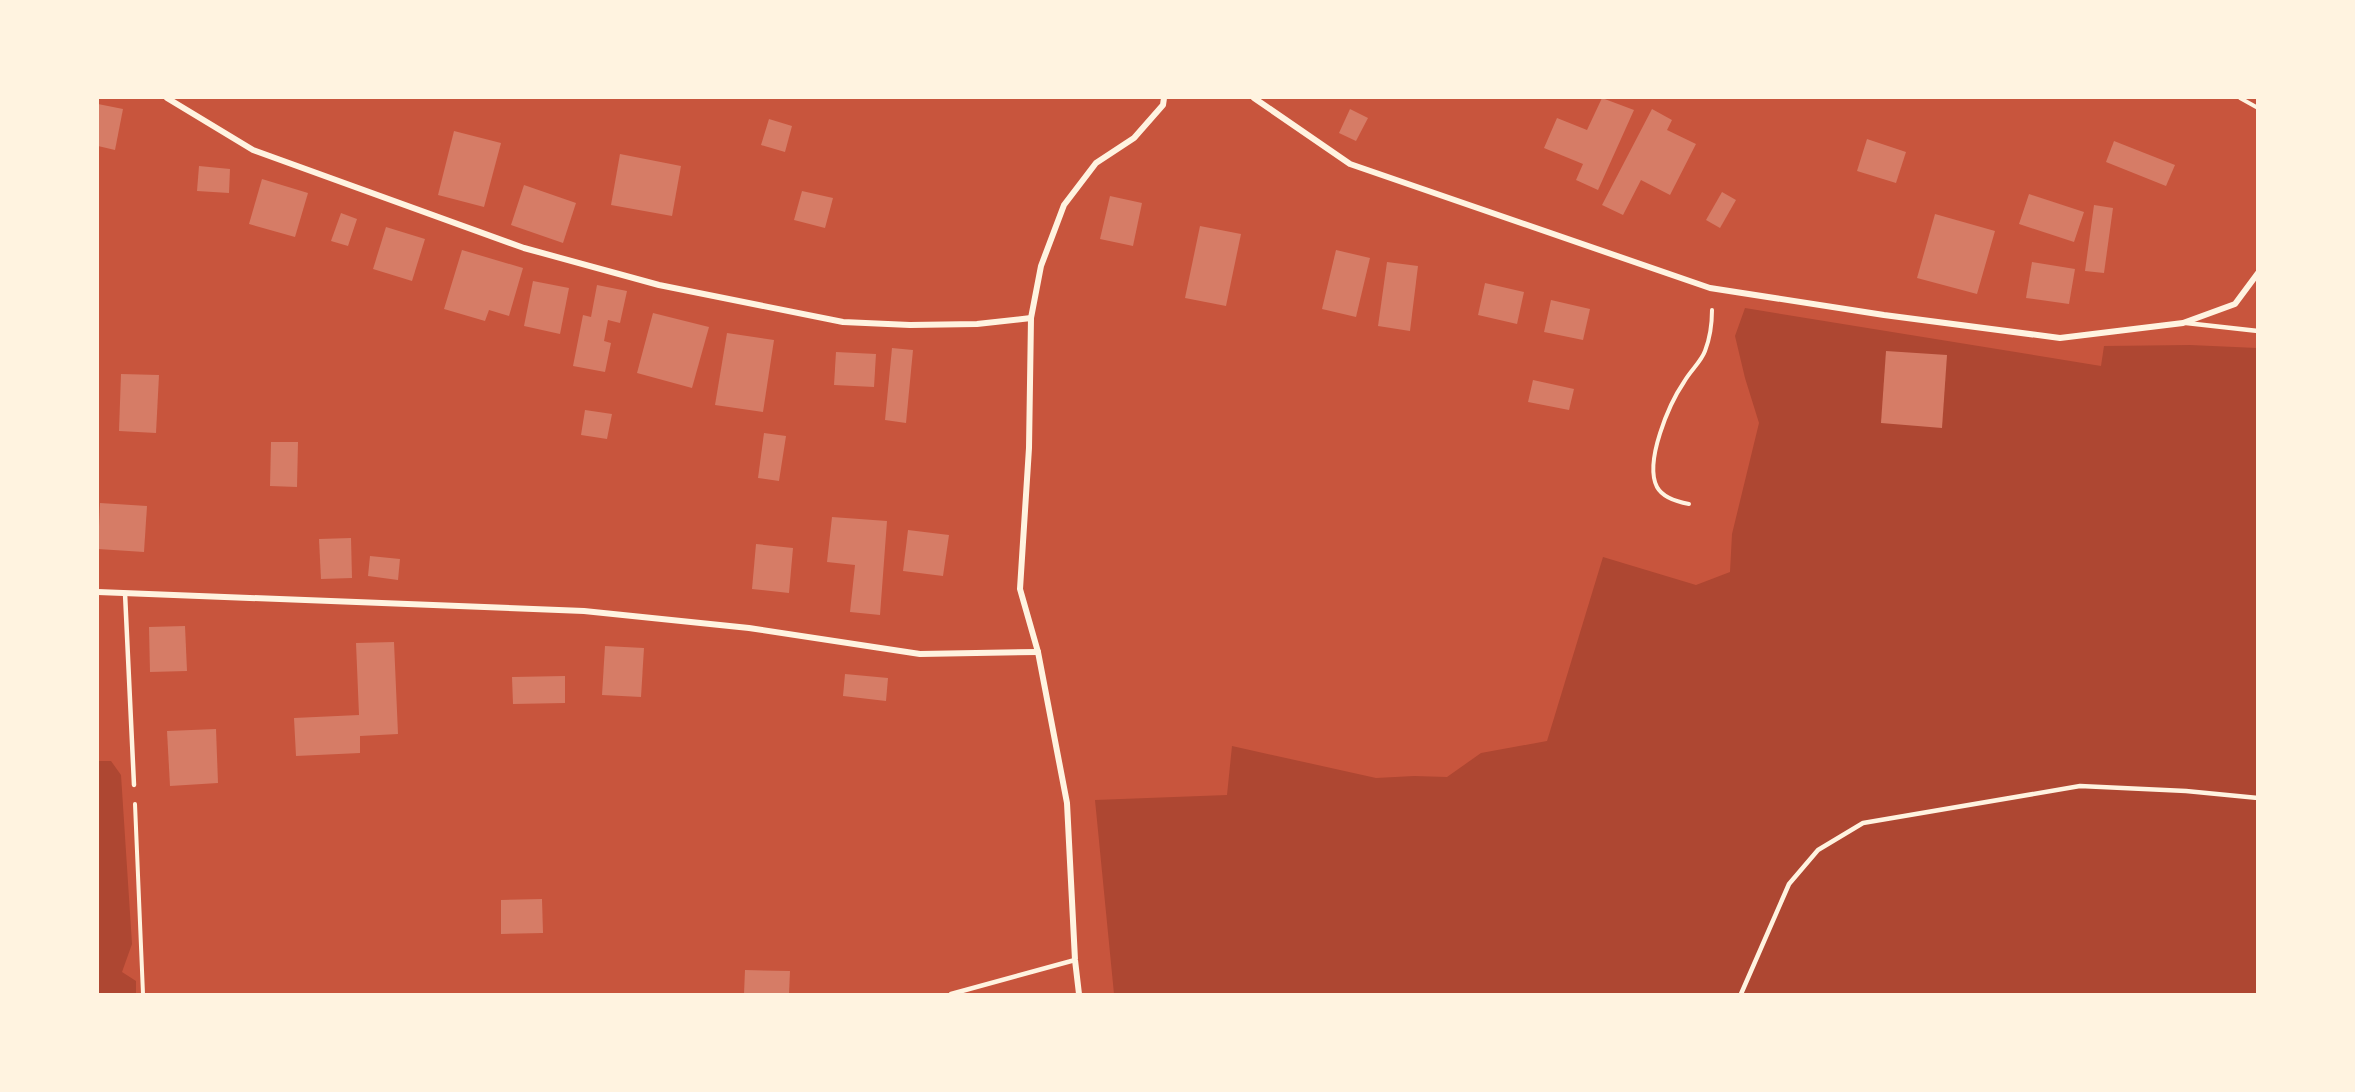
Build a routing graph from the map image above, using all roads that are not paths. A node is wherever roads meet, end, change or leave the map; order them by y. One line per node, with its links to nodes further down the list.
1 (167, 98): 5 (street)
2 (1164, 98): 5 (street)
3 (1254, 98): 6 (street)
4 (2258, 273): 6 (street)
5 (1031, 318): 10 (street)
6 (2183, 323): 7 (lane)
7 (2258, 331)
8 (98, 592): 9 (street)
9 (125, 593): 10 (street); 11 (lane)
10 (1038, 652): 13 (street)
11 (134, 785)
12 (2258, 798): 16 (lane)
13 (1075, 960): 14 (lane); 15 (street)
14 (951, 994)
15 (1079, 994)
16 (1741, 994)

